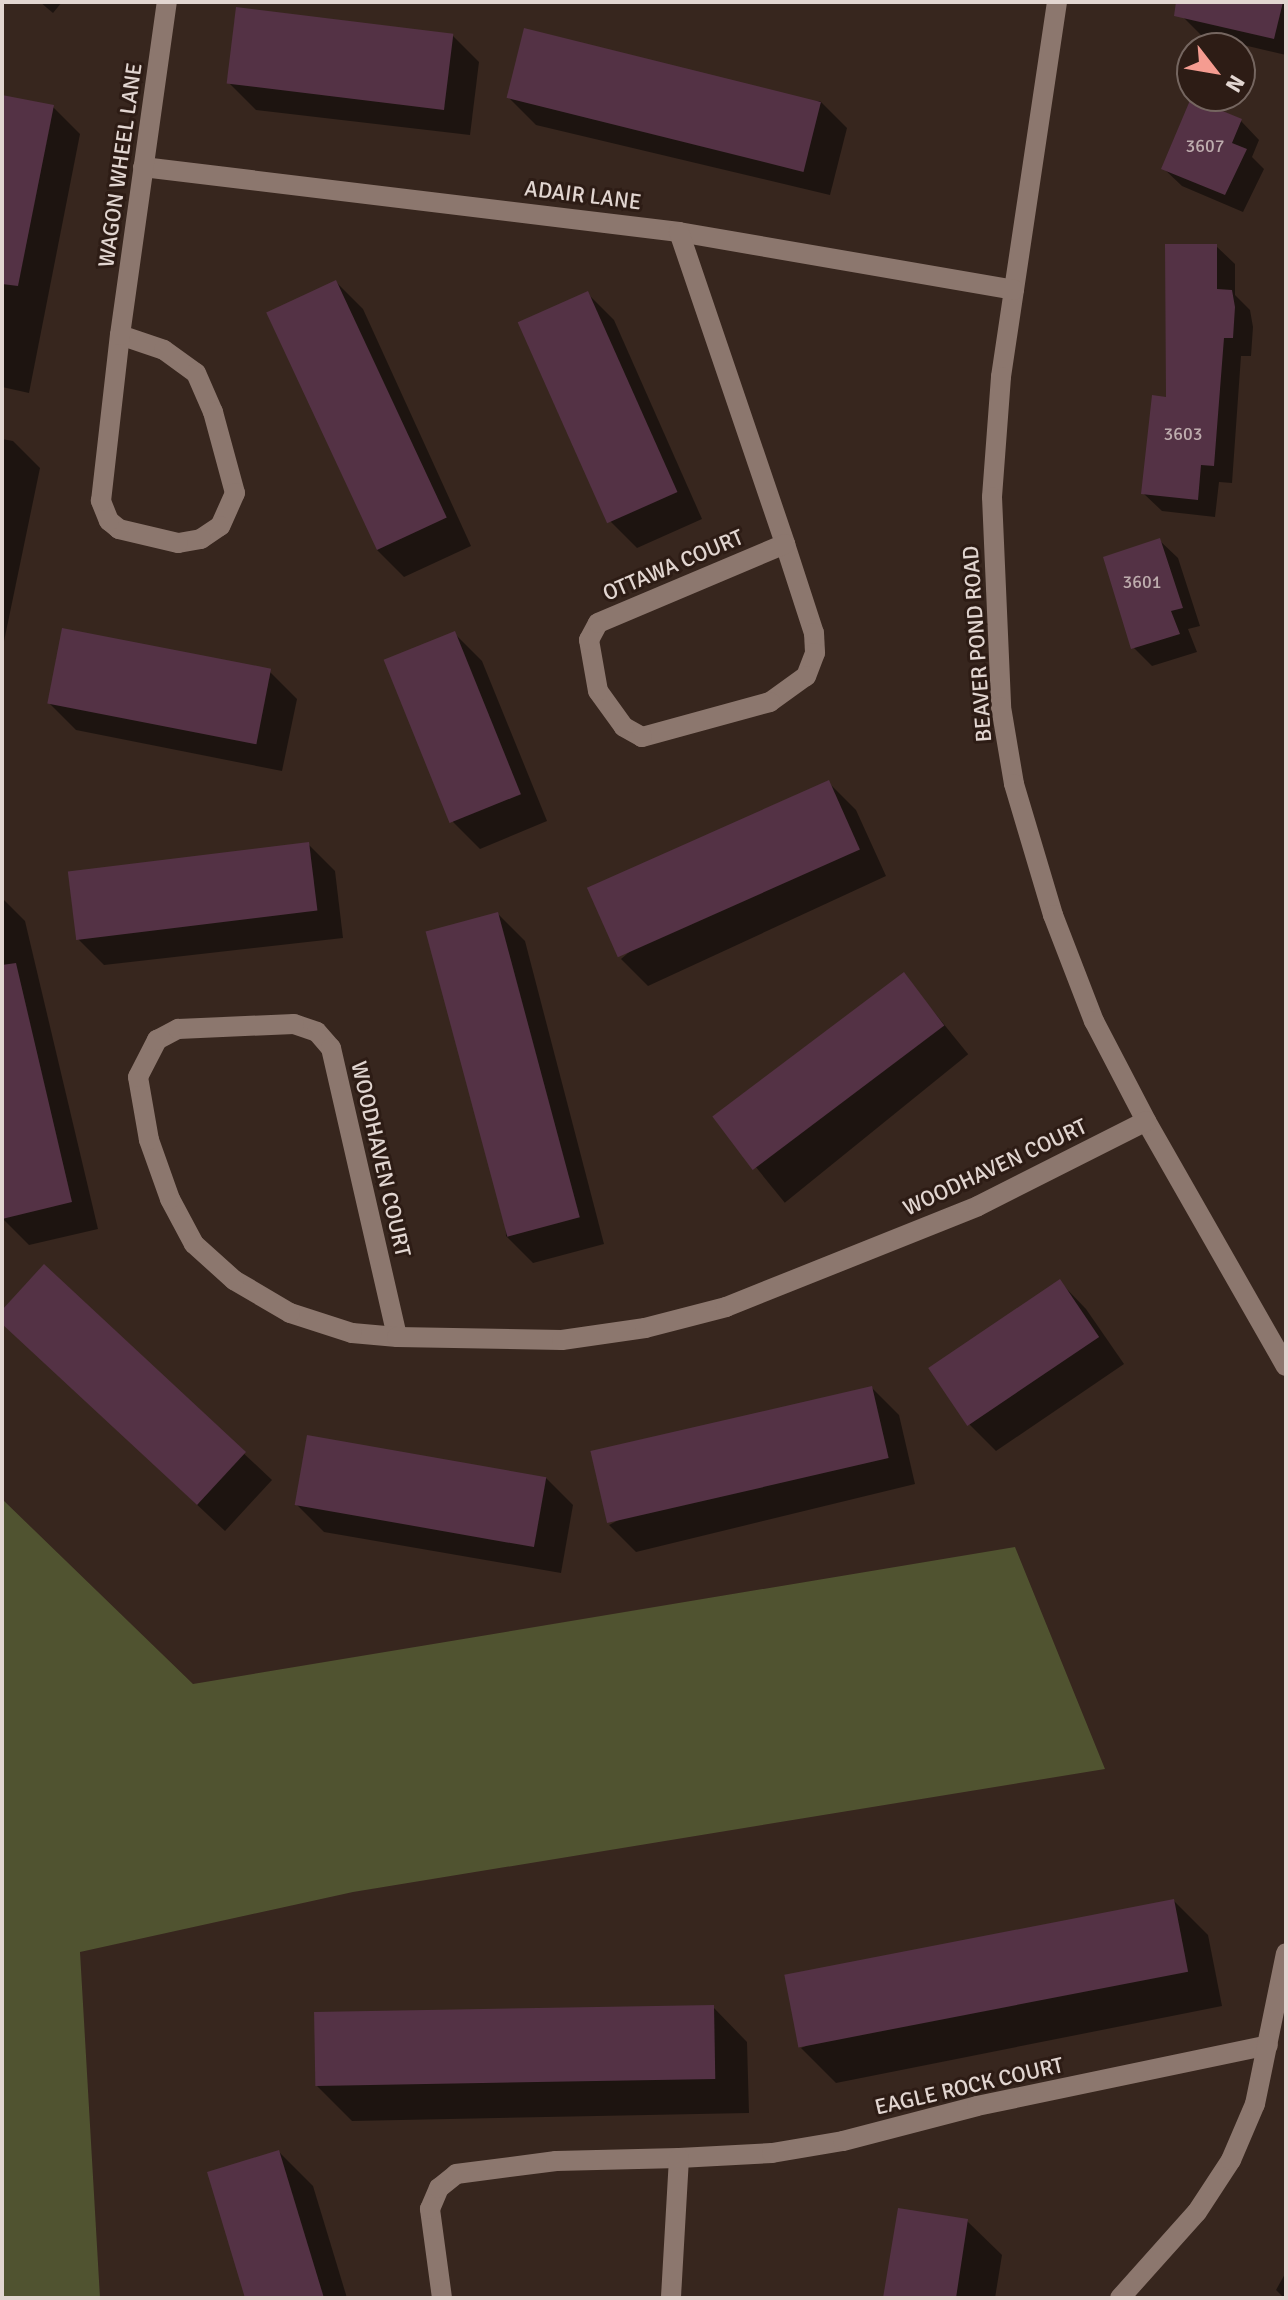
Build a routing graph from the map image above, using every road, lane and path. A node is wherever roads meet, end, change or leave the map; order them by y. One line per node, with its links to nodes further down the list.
1 (167, 2): 3 (street, WAGON WHEEL LANE)
2 (1057, 2): 5 (street, BEAVER POND ROAD)
3 (143, 167): 4 (street, ADAIR LANE); 6 (street, WAGON WHEEL LANE)
4 (679, 232): 5 (street, ADAIR LANE); 7 (street, OTTAWA COURT)
5 (1014, 290): 8 (street, BEAVER POND ROAD)
6 (120, 335): 6 (street, WAGON WHEEL LANE)
7 (785, 544): 7 (street, OTTAWA COURT)
8 (1146, 1121): 9 (street, WOODHAVEN COURT); 10 (street, BEAVER POND ROAD)
9 (397, 1337): 9 (street, WOODHAVEN COURT)
10 (1286, 1366)
11 (1286, 1953): 12 (street)
12 (1268, 2045): 13 (street, EAGLE ROCK COURT); 16 (street)
13 (679, 2158): 14 (street, EAGLE ROCK COURT); 15 (street)
14 (442, 2298)
15 (671, 2298)
16 (1120, 2298)

